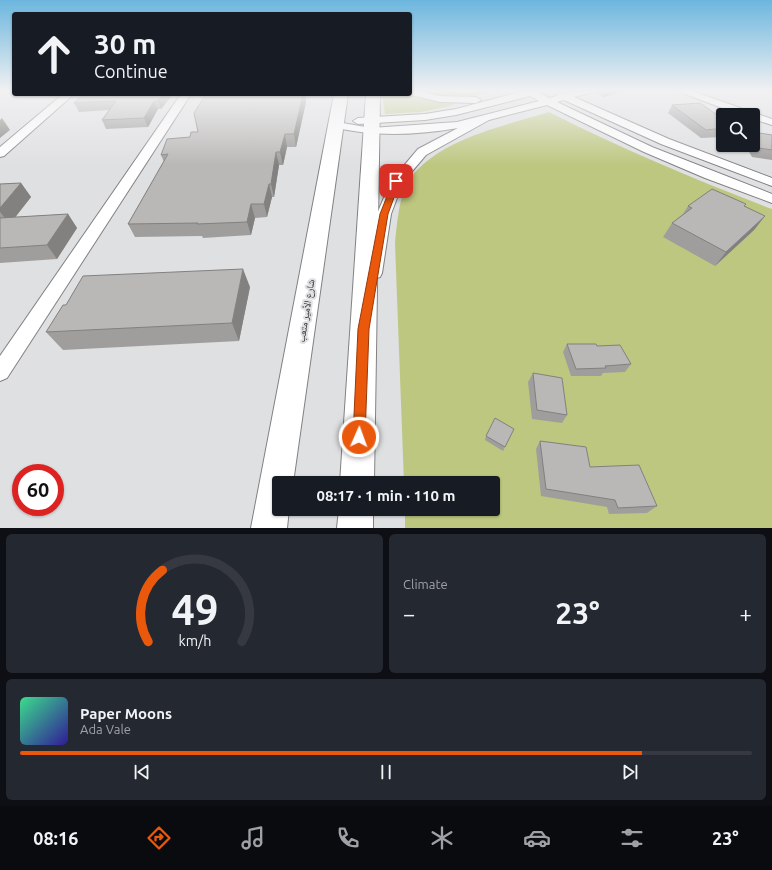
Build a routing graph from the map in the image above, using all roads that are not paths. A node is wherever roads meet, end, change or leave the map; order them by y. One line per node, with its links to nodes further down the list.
1 (44, 116): 14 (street)
2 (172, 116): 18 (street)
3 (338, 116): 11 (main road, شارع الأمير متعب)
4 (372, 116): 12 (main road)
5 (433, 116): 12 (street)
6 (493, 116): 13 (street)
7 (575, 116): 16 (street)
8 (604, 116): 15 (street)
9 (760, 118): 10 (street)
10 (772, 122)
11 (337, 125): 12 (street); 21 (main road, شارع الأمير متعب)
12 (371, 125): 13 (street); 17 (main road)
13 (460, 127): 17 (street)
14 (0, 153)
15 (772, 182)
16 (772, 199)
17 (363, 329): 19 (main road)
18 (0, 372)
19 (357, 476)
20 (356, 516): 22 (main road)
21 (270, 528)
22 (355, 528)

